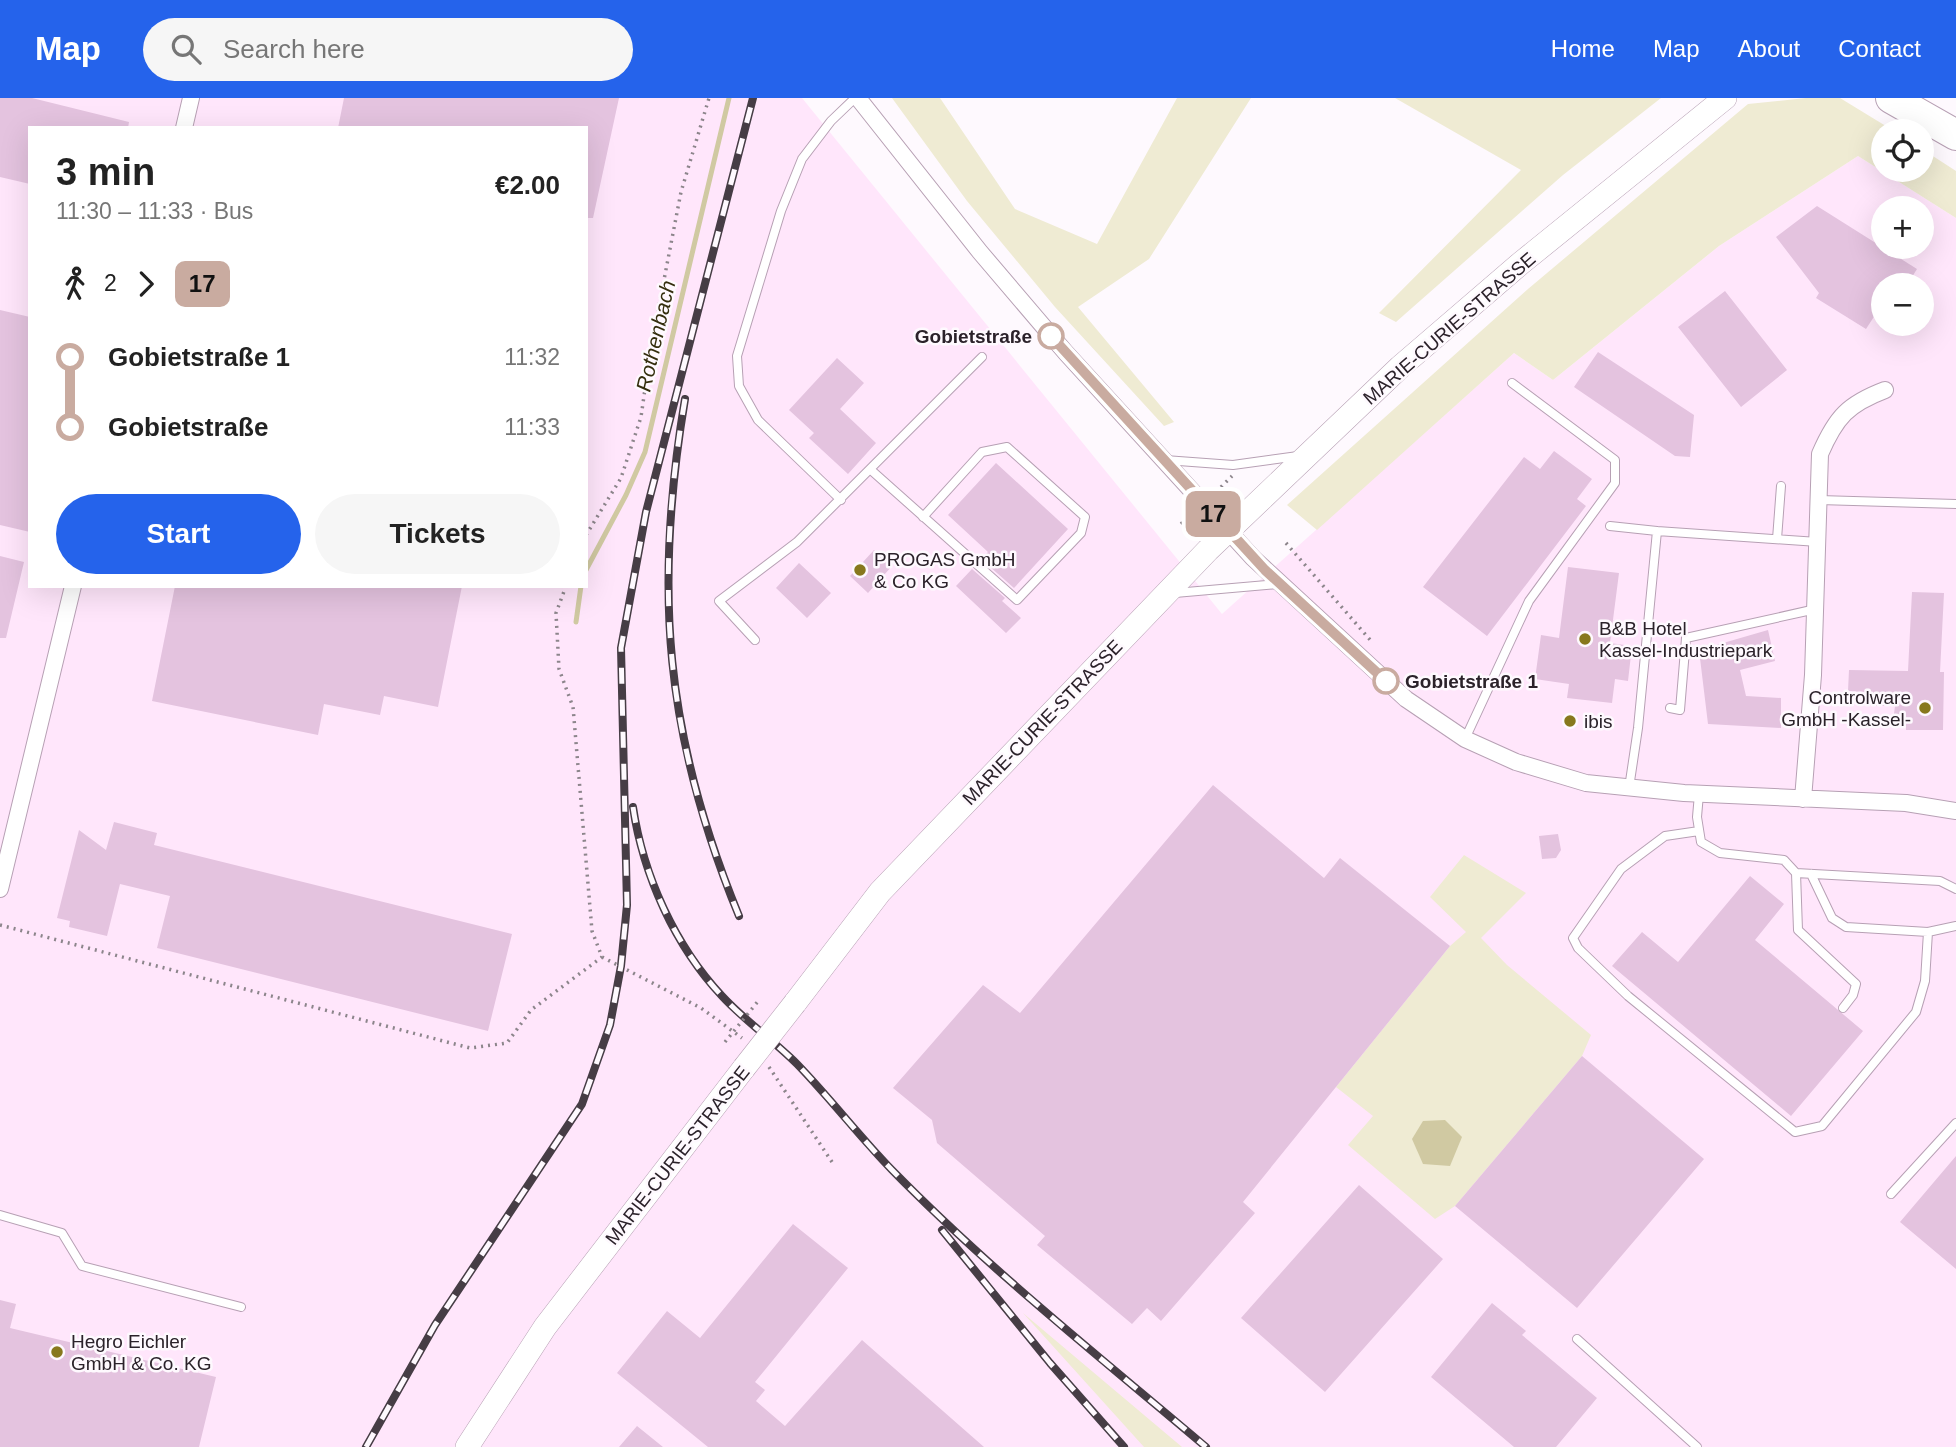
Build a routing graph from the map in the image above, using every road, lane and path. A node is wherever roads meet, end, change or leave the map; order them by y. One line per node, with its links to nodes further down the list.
1 (191, 98): 7 (street)
2 (709, 98): 23 (path)
3 (856, 98): 13 (street); 16 (lane)
4 (1725, 98): 12 (main road, MARIE-CURIE-STRASSE)
5 (1891, 98): 8 (highway)
6 (1925, 98): 8 (highway)
7 (184, 126)
8 (1950, 130)
9 (982, 357): 14 (lane)
10 (1512, 383): 35 (lane)
11 (1885, 390): 17 (street)
12 (1308, 454): 13 (lane); 21 (main road, MARIE-CURIE-STRASSE)
13 (1164, 460): 21 (street)
14 (871, 470): 16 (lane); 19 (lane)
15 (1781, 486): 24 (lane)
16 (841, 500): 32 (lane)
17 (1819, 500): 18 (lane); 25 (street)
18 (1956, 504)
19 (923, 517): 19 (lane)
20 (1609, 526): 22 (lane)
21 (1229, 530): 27 (street); 30 (main road, MARIE-CURIE-STRASSE)
22 (1657, 531): 24 (lane); 36 (lane)
23 (588, 532)
24 (1777, 539): 25 (lane)
25 (1818, 542): 31 (street)
26 (1286, 543): 33 (path)
27 (1279, 584): 30 (lane); 35 (street)
28 (73, 588): 43 (street)
29 (564, 588): 48 (path)
30 (1166, 594): 53 (main road, MARIE-CURIE-STRASSE, bridge)
31 (1816, 609): 34 (lane); 38 (street)
32 (755, 640)
33 (1377, 652)
34 (1670, 708)
35 (1465, 739): 36 (street)
36 (1629, 789): 37 (street)
37 (1699, 794): 38 (street); 40 (lane)
38 (1802, 799): 39 (street)
39 (1956, 811)
40 (1699, 831): 41 (lane); 47 (lane)
41 (1796, 873): 42 (lane); 50 (lane)
42 (1811, 874): 44 (lane); 47 (lane)
43 (0, 889)
44 (1956, 889)
45 (0, 926): 48 (path)
46 (1956, 926): 47 (lane)
47 (1928, 932)
48 (602, 957): 52 (path)
49 (759, 1000): 51 (path, bridge)
50 (1843, 1008)
51 (725, 1042)
52 (747, 1042)
53 (754, 1064): 55 (path); 60 (main road, MARIE-CURIE-STRASSE)
54 (1956, 1123): 56 (lane)
55 (832, 1162)
56 (1891, 1194)
57 (0, 1215): 58 (lane)
58 (241, 1307)
59 (1577, 1339): 61 (lane)
60 (467, 1447)
61 (1698, 1447)

